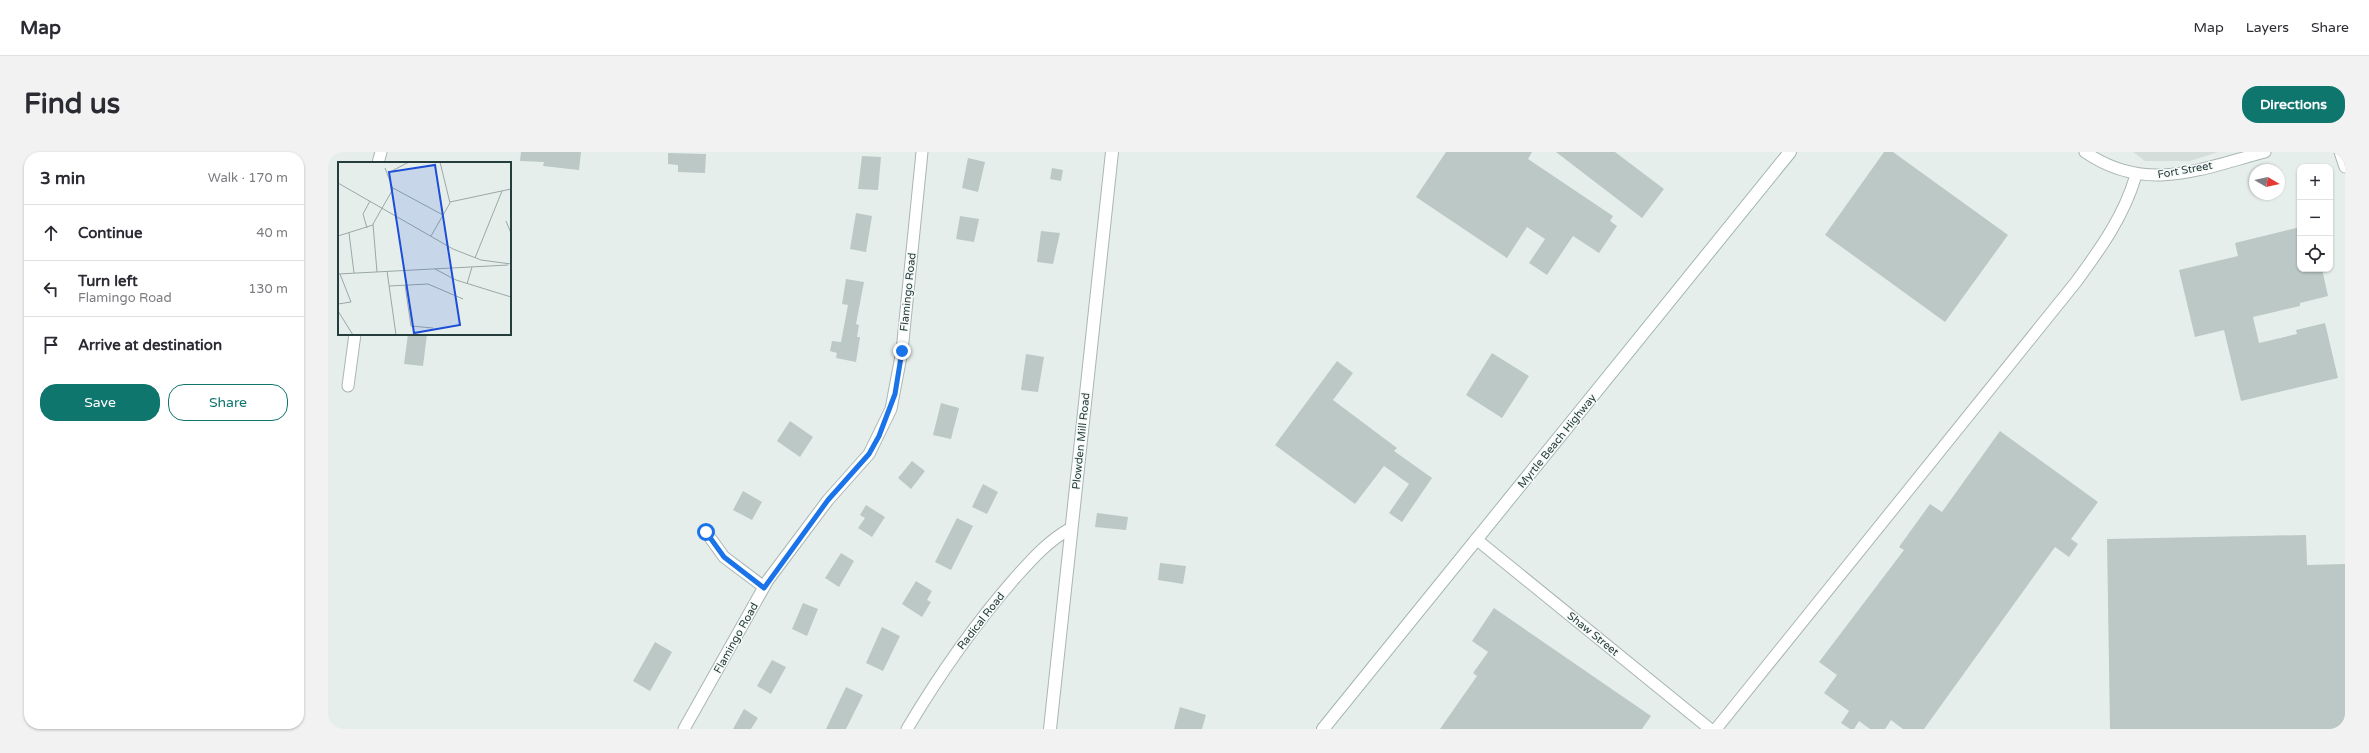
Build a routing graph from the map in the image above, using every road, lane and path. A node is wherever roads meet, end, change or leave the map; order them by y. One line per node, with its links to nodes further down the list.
1 (381, 152): 8 (street)
2 (922, 152): 16 (street, Flamingo Road)
3 (1112, 152): 13 (main road, Plowden Mill Road)
4 (1790, 152): 15 (main road, Myrtle Beach Highway)
5 (2085, 152): 10 (street, Fort Street)
6 (2265, 152): 10 (street, Fort Street)
7 (2340, 152): 9 (street)
8 (378, 162)
9 (2345, 167)
10 (2136, 175): 22 (street)
11 (355, 335): 12 (street)
12 (348, 386)
13 (1071, 528): 18 (street, Radical Road); 19 (main road, Plowden Mill Road)
14 (706, 532): 16 (street)
15 (1476, 539): 20 (main road, Myrtle Beach Highway); 21 (street, Shaw Street)
16 (764, 588): 17 (street, Flamingo Road)
17 (684, 729)
18 (907, 729)
19 (1050, 729)
20 (1323, 729)
21 (1710, 729)
22 (1716, 729)

